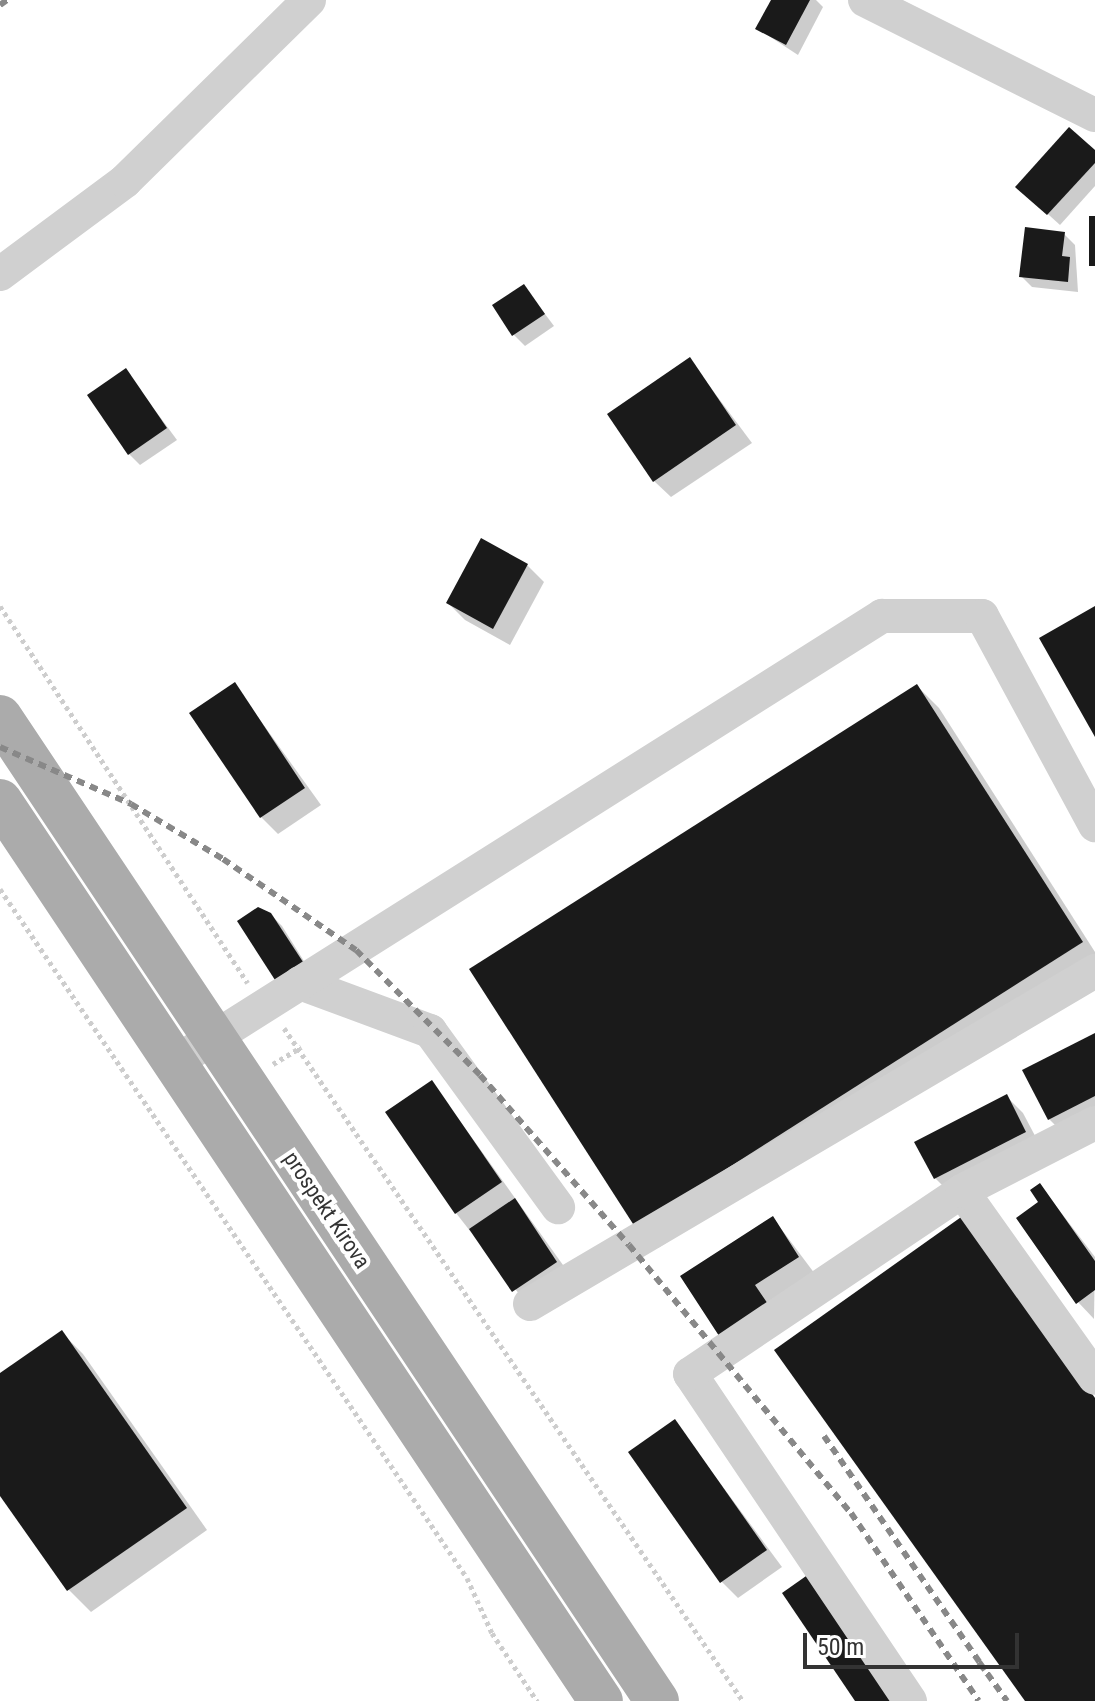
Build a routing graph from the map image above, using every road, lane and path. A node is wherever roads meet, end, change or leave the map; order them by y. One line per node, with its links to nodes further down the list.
1 (309, 0): 4 (street)
2 (865, 0): 3 (street)
3 (1095, 115)
4 (0, 274)
5 (0, 606): 12 (path)
6 (0, 717): 13 (main road, prospekt Kirova)
7 (2, 810): 13 (main road, prospekt Kirova)
8 (1095, 825): 11 (street)
9 (0, 889): 19 (path)
10 (1095, 971): 17 (street)
11 (300, 983): 12 (street); 16 (street)
12 (264, 1006): 13 (street); 22 (path)
13 (195, 1050): 20 (main road, prospekt Kirova); 21 (main road, prospekt Kirova)
14 (1095, 1123): 15 (street)
15 (962, 1191): 18 (street); 23 (street)
16 (558, 1207)
17 (530, 1304)
18 (1095, 1378)
19 (537, 1701)
20 (601, 1701)
21 (657, 1701)
22 (743, 1701)
23 (910, 1701)

